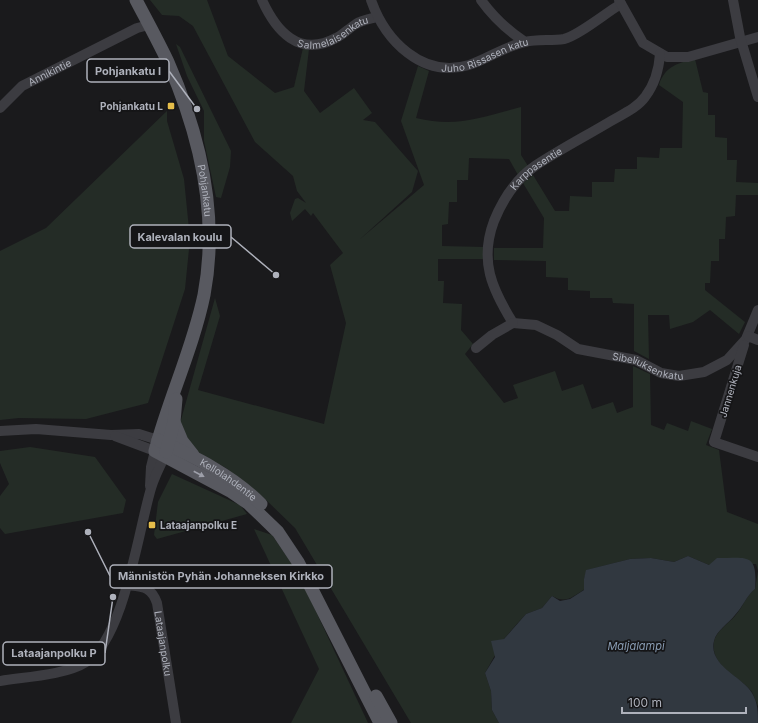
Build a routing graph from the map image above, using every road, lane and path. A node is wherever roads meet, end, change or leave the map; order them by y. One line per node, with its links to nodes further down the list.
1 (136, 0): 8 (main road, Pohjankatu)
2 (262, 0): 7 (street, Salmelaisenkatu)
3 (371, 0): 7 (street, Juho Rissasen katu)
4 (481, 0): 11 (street)
5 (732, 0): 10 (street)
6 (620, 2): 11 (street, Juho Rissasen katu); 12 (street)
7 (377, 17): 11 (street, Juho Rissasen katu)
8 (149, 25): 14 (street, Annikintie); 20 (main road, Pohjankatu)
9 (758, 37): 10 (street)
10 (742, 41): 12 (street); 13 (street)
11 (525, 42)
12 (660, 54): 16 (street, Karppasentie)
13 (758, 97)
14 (0, 108)
15 (758, 310): 17 (street, Sibeliuksenkatu)
16 (513, 323): 17 (street, Sibeliuksenkatu); 19 (street)
17 (747, 337): 18 (street); 24 (street, Jannenkuja)
18 (758, 340)
19 (476, 348)
20 (175, 389): 21 (main road, Pohjankatu); 23 (main road, Pohjankatu)
21 (174, 422): 23 (main road, Pohjankatu); 25 (main road)
22 (0, 431): 23 (street, Kellolahdentie)
23 (161, 448): 25 (main road, Kellolahdentie); 26 (street); 29 (main road, Kellolahdentie, one-way to 29)
24 (758, 457)
25 (195, 458): 30 (main road, Kellolahdentie)
26 (126, 585): 27 (street); 28 (street, Lataajanpolku)
27 (0, 681)
28 (176, 723)
29 (380, 723)
30 (391, 723)

